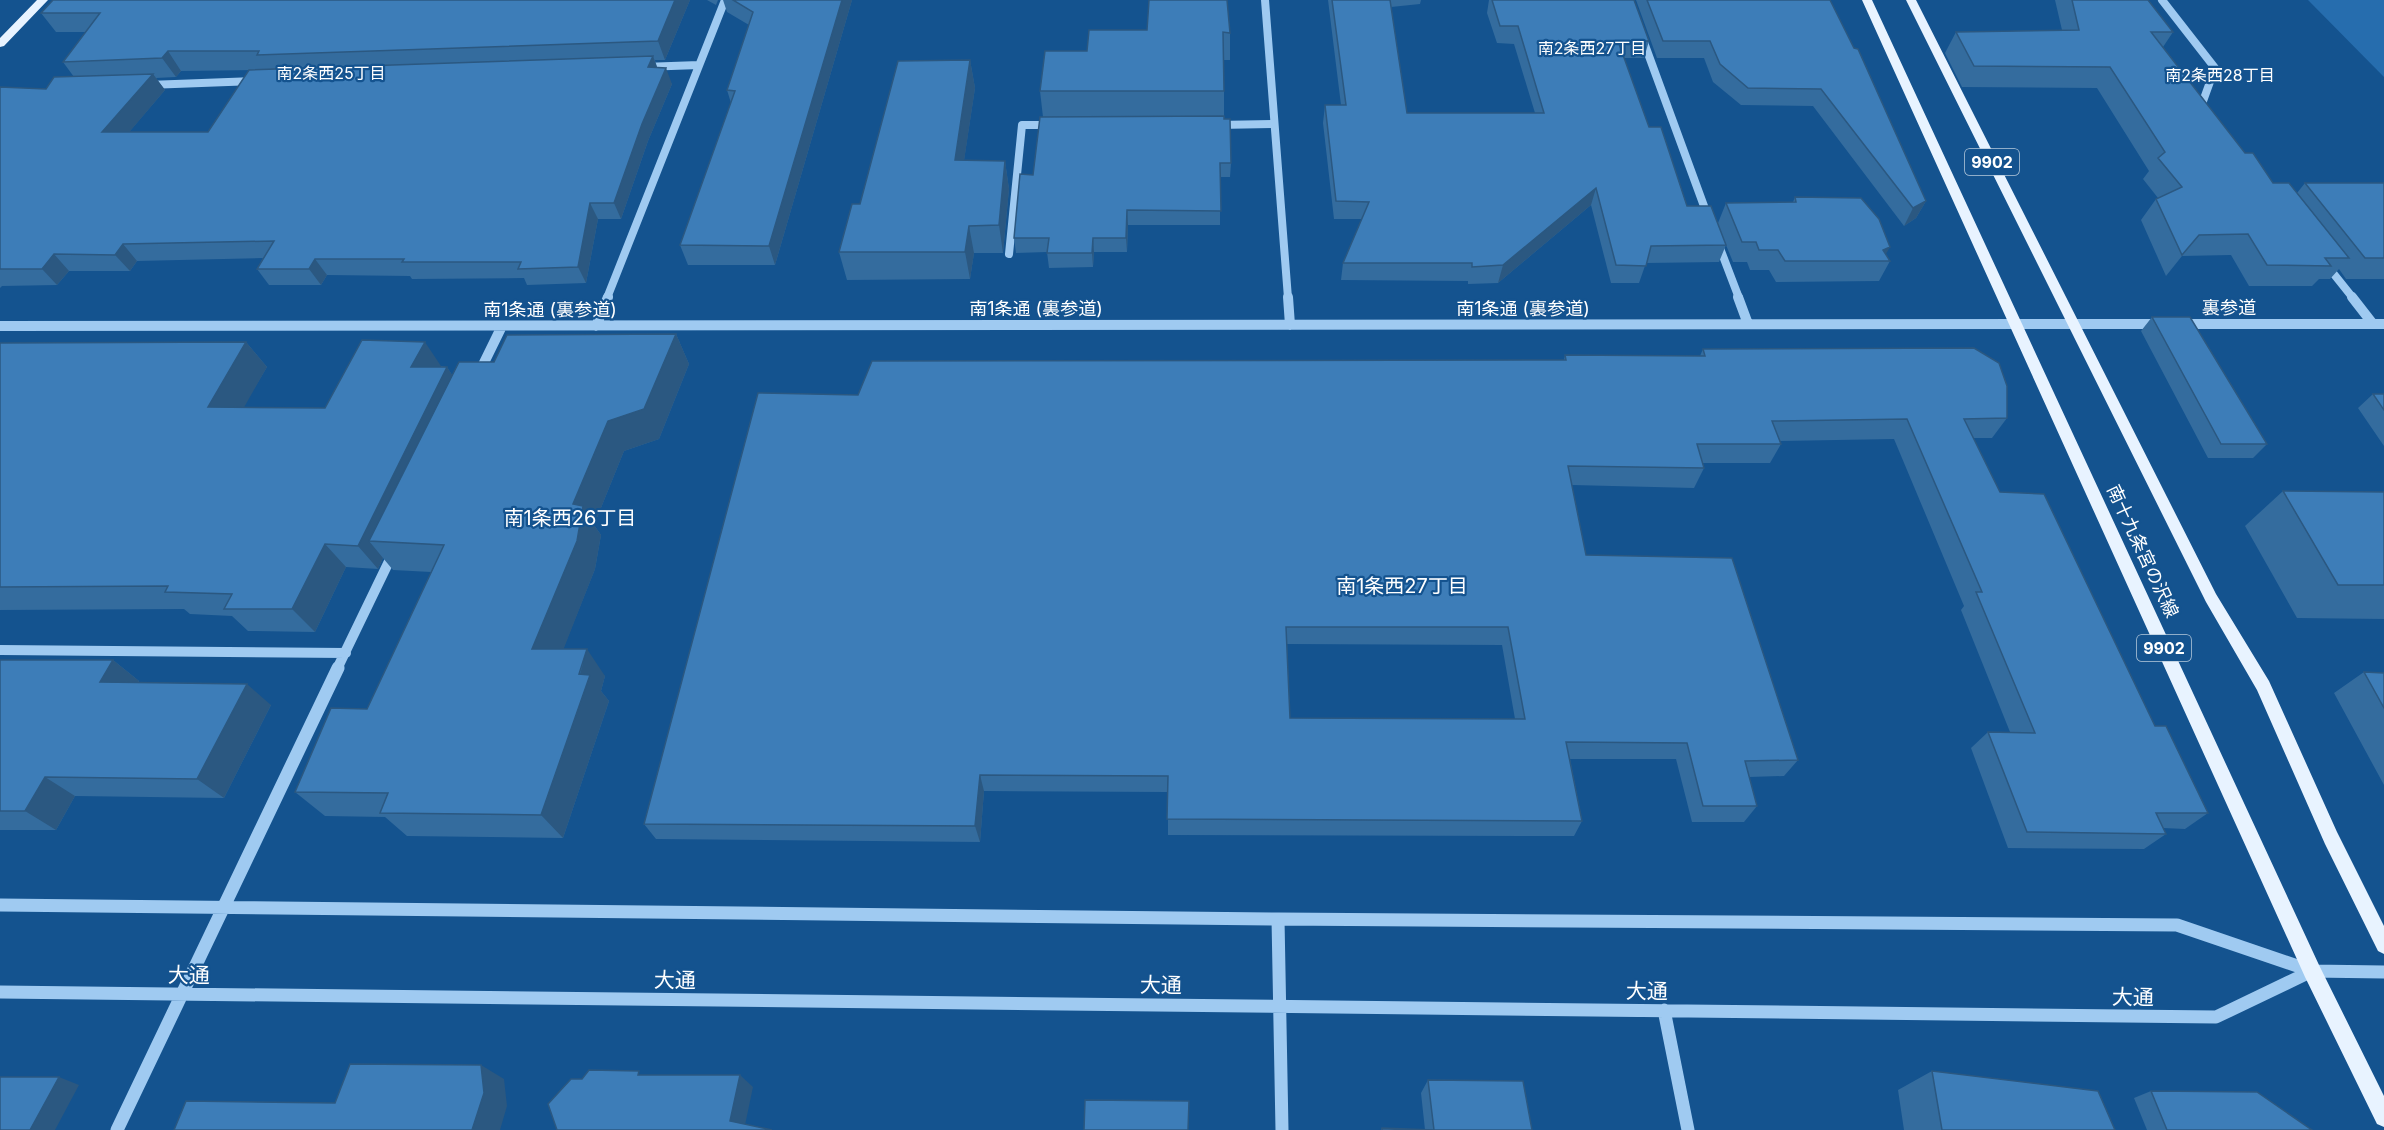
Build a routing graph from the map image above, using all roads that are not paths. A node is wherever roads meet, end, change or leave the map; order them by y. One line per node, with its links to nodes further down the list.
1 (43, 0): 8 (main road)
2 (725, 0): 9 (street)
3 (1265, 0): 14 (street)
4 (1867, 0): 22 (main road, 南十九条宮の沢線 / 9902)
5 (1911, 0): 23 (main road, 南十九条宮の沢線 / 9902)
6 (2162, 0): 13 (street)
7 (1641, 33): 17 (street)
8 (0, 44)
9 (699, 65): 10 (street); 29 (street)
10 (638, 67)
11 (260, 81): 12 (street)
12 (142, 85)
13 (2216, 122)
14 (1274, 124): 16 (street); 26 (street)
15 (1057, 125): 20 (street)
16 (1209, 125)
17 (1710, 221)
18 (1714, 232): 21 (street)
19 (2318, 253): 24 (street)
20 (1010, 254)
21 (1748, 324): 22 (street, 南1条通 (裏参道)); 26 (street, 南1条通 (裏参道))
22 (2016, 324): 23 (street, 南1条通 (裏参道)); 38 (main road, 南十九条宮の沢線 / 9902)
23 (2073, 324): 24 (street, 裏参道); 37 (main road, 南十九条宮の沢線 / 9902)
24 (2373, 324): 25 (street, 裏参道)
25 (2384, 324)
26 (1290, 325): 29 (street, 南1条通 (裏参道))
27 (0, 326): 28 (street, 南1条通 (裏参道))
28 (502, 326): 29 (street, 南1条通 (裏参道)); 30 (street)
29 (596, 326)
30 (471, 390)
31 (401, 537): 33 (street)
32 (0, 650): 33 (street)
33 (345, 652): 35 (street)
34 (0, 905): 35 (street, 大通)
35 (224, 906): 36 (street, 大通); 41 (street)
36 (1278, 919): 38 (street, 大通); 42 (street)
37 (2384, 945)
38 (2312, 971): 39 (street, 大通); 43 (street, 大通); 44 (main road, 南十九条宮の沢線 / 9902)
39 (2384, 972)
40 (0, 992): 41 (street, 大通)
41 (182, 994): 42 (street, 大通); 45 (street)
42 (1279, 1006): 43 (street, 大通); 46 (street)
43 (1664, 1010): 47 (street)
44 (2384, 1118)
45 (117, 1130)
46 (1282, 1130)
47 (1688, 1130)

